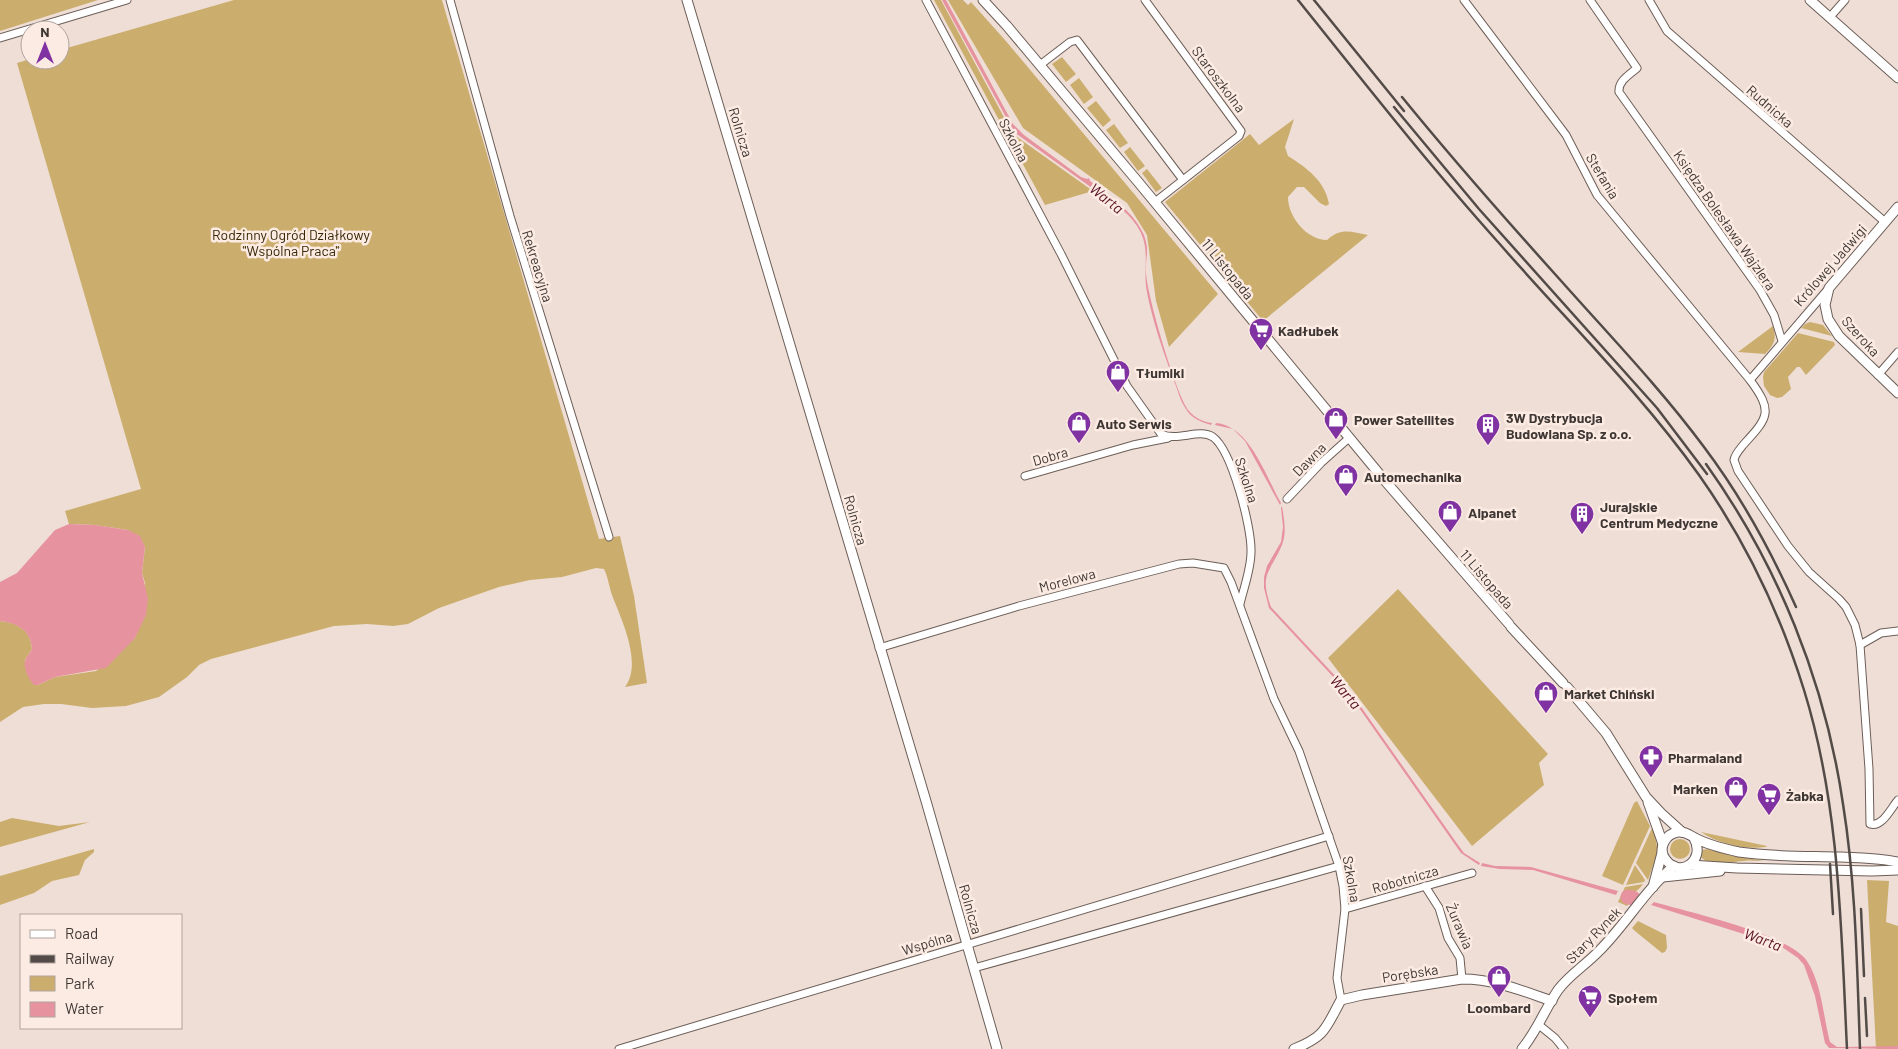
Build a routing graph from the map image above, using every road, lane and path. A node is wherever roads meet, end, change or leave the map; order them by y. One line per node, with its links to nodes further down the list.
1 (127, 0): 13 (street)
2 (450, 0): 30 (street, Rekreacyjna)
3 (687, 0): 34 (street, Rolnicza)
4 (926, 0): 26 (street, Szkolna)
5 (983, 0): 14 (street, 11 Listopada)
6 (1145, 0): 16 (street, Staroszkolna)
7 (1464, 0): 24 (street, Stefania)
8 (1590, 0): 21 (street, Księdza Bolesława Wajzlera)
9 (1649, 0): 19 (street, Rudnicka)
10 (1810, 0): 12 (street)
11 (1845, 0): 12 (street)
12 (1830, 17): 15 (street)
13 (0, 38)
14 (1040, 65): 16 (street); 17 (street, 11 Listopada)
15 (1898, 78)
16 (1183, 180): 17 (street, Staroszkolna)
17 (1155, 202): 27 (street, 11 Listopada)
18 (1898, 207): 19 (street, Królowej Jadwigi)
19 (1884, 222): 20 (street, Królowej Jadwigi)
20 (1829, 288): 21 (street, Królowej Jadwigi); 23 (street, Szeroka)
21 (1782, 341): 24 (street)
22 (1898, 352): 23 (street)
23 (1878, 375): 25 (street, Szeroka)
24 (1750, 380): 33 (street)
25 (1898, 393)
26 (1169, 438): 28 (street, Dobra); 31 (street, Szkolna)
27 (1349, 438): 29 (street, Dawna); 35 (street, 11 Listopada)
28 (1025, 476)
29 (1287, 499)
30 (609, 537)
31 (1240, 605): 34 (street, Morelowa); 38 (street, Szkolna)
32 (1898, 631): 33 (street)
33 (1860, 646): 36 (street)
34 (880, 648): 55 (street, Rolnicza)
35 (1646, 797): 37 (street, 11 Listopada); 40 (street, 11 Listopada)
36 (1898, 800)
37 (1682, 832): 39 (street); 40 (street)
38 (1329, 836): 45 (street, Szkolna); 55 (street, Wspólna)
39 (1694, 838): 42 (street); 44 (street)
40 (1663, 844): 41 (street)
41 (1662, 853): 46 (street); 53 (street, Stary Rynek)
42 (1776, 855): 43 (street); 48 (street)
43 (1898, 862)
44 (1690, 865): 46 (street); 47 (street)
45 (1339, 866): 54 (street, Szkolna); 56 (street)
46 (1674, 866): 51 (street, Stary Rynek)
47 (1737, 868): 48 (street); 51 (street)
48 (1775, 868): 49 (street)
49 (1898, 870)
50 (1472, 873): 52 (street, Robotnicza)
51 (1662, 877): 53 (street, Stary Rynek)
52 (1425, 886): 54 (street, Robotnicza); 57 (street, Żurawia)
53 (1650, 889): 59 (street, Stary Rynek)
54 (1345, 909): 58 (street, Szkolna)
55 (967, 944): 56 (street, Rolnicza); 61 (street, Wspólna)
56 (974, 968): 62 (street, Rolnicza)
57 (1462, 979): 58 (street, Porębska); 59 (street, Porębska)
58 (1341, 1000): 63 (street)
59 (1552, 1001): 60 (street, Stary Rynek)
60 (1539, 1025): 64 (street, Stary Rynek); 65 (street)
61 (619, 1049)
62 (997, 1049)
63 (1294, 1049)
64 (1522, 1049)
65 (1564, 1049)

